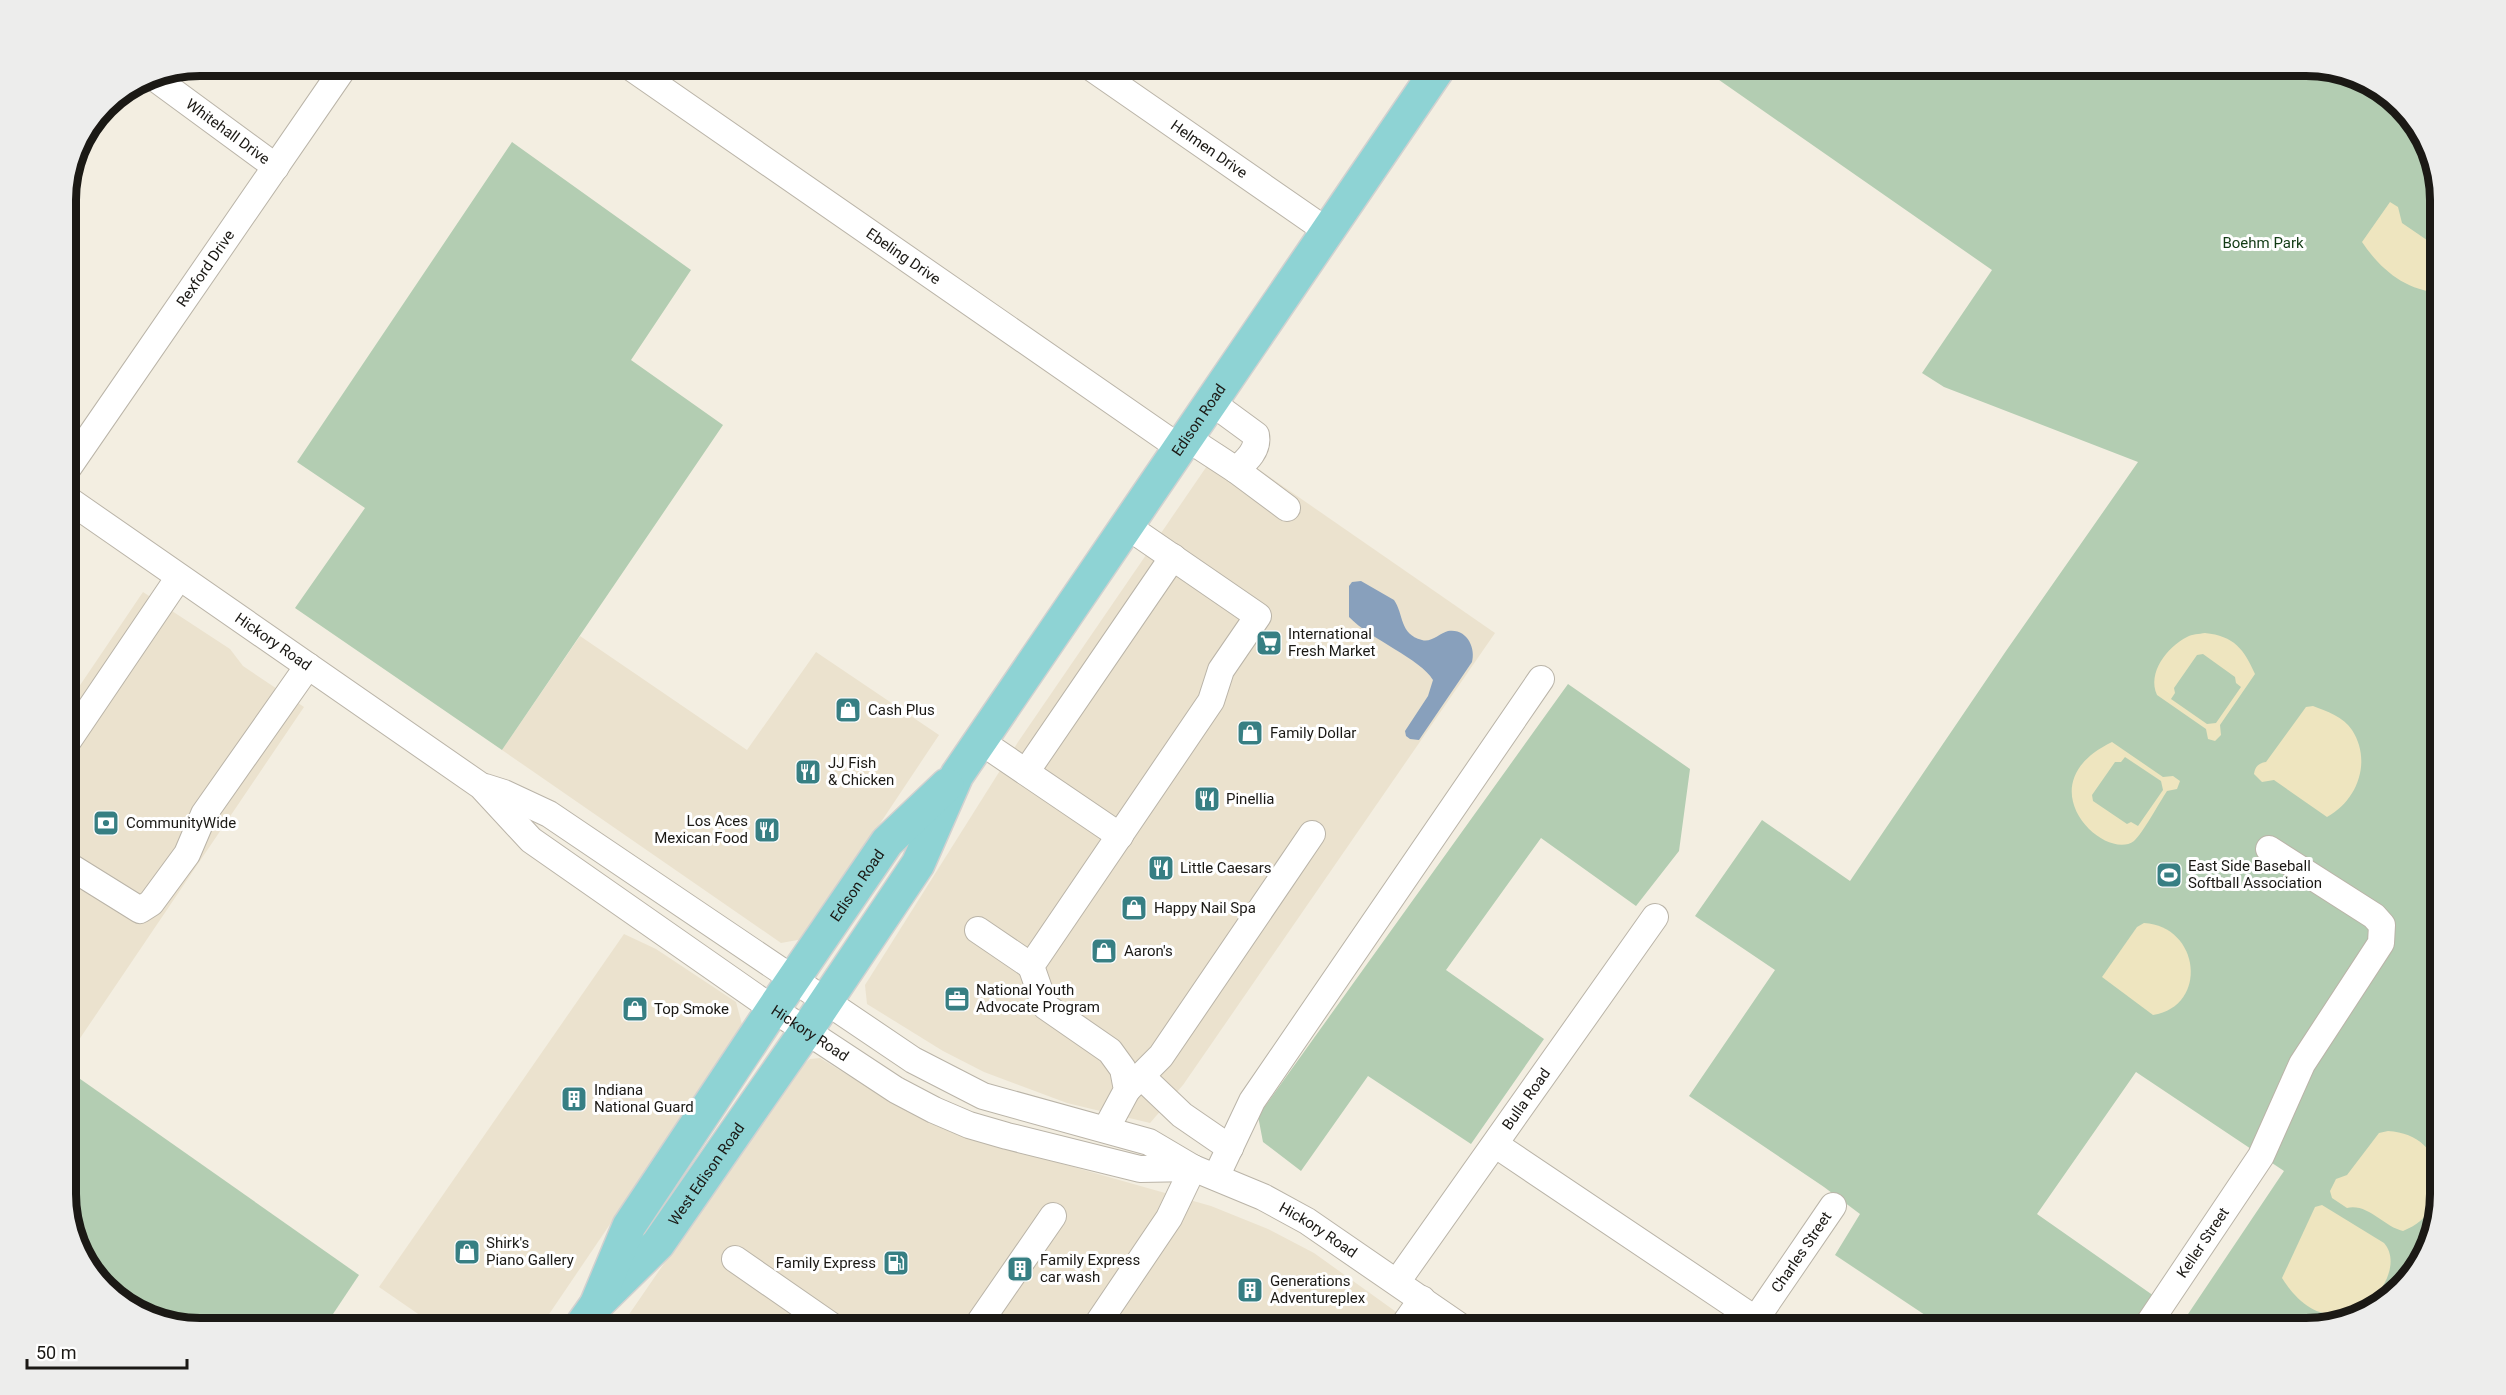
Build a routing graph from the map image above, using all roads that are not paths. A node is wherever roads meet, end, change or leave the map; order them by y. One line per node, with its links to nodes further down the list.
1 (1433, 76): 7 (main road, Edison Road)
2 (338, 77): 6 (street, Rexford Drive)
3 (645, 77): 9 (street, Ebeling Drive)
4 (1104, 77): 7 (street, Helmen Drive)
5 (162, 83): 6 (street, Whitehall Drive)
6 (276, 167): 10 (street, Rexford Drive)
7 (1327, 231): 8 (main road, Edison Road)
8 (1211, 402): 9 (main road, Edison Road); 11 (street)
9 (1183, 443): 11 (street, Ebeling Drive); 14 (main road, Edison Road)
10 (77, 455)
11 (1236, 470): 13 (street, Ebeling Drive)
12 (77, 506): 16 (street, Hickory Road)
13 (1287, 508)
14 (1127, 526): 15 (street); 20 (main road, Edison Road)
15 (1173, 557): 21 (street); 25 (street)
16 (179, 577): 17 (street, Hickory Road); 19 (street)
17 (308, 666): 23 (street, Hickory Road); 27 (street)
18 (1541, 679): 38 (street)
19 (77, 728)
20 (980, 741): 21 (street); 22 (main road, Edison Road)
21 (1026, 772): 25 (street)
22 (957, 775): 31 (main road, Edison Road); 32 (main road, Edison Road)
23 (481, 786): 31 (street, Hickory Road); 33 (street, Hickory Road)
24 (1312, 834): 35 (street)
25 (1120, 836): 30 (street)
26 (2269, 849): 53 (street, Keller Street)
27 (77, 871)
28 (1655, 917): 37 (street, Bulla Road)
29 (978, 930): 30 (street)
30 (1031, 966): 35 (street)
31 (793, 980): 32 (street, Hickory Road); 33 (main road, Edison Road)
32 (825, 1002): 34 (main road, Edison Road); 36 (street, Hickory Road)
33 (773, 1009): 34 (street, Hickory Road); 45 (main road, West Edison Road)
34 (806, 1031): 39 (street, Hickory Road); 45 (main road, West Edison Road)
35 (1134, 1083): 36 (street); 38 (street)
36 (1106, 1129): 39 (street, Hickory Road)
37 (1496, 1144): 43 (street, Bulla Road); 51 (street)
38 (1230, 1148): 39 (street)
39 (1205, 1173): 43 (street, Hickory Road); 48 (street)
40 (1833, 1206): 52 (street, Charles Street)
41 (1053, 1216): 47 (street)
42 (735, 1259): 46 (street)
43 (1397, 1282): 44 (street, Hickory Road)
44 (1422, 1299): 49 (street); 50 (street, Hickory Road)
45 (588, 1317)
46 (820, 1318)
47 (983, 1318)
48 (1101, 1318)
49 (1409, 1318)
50 (1449, 1318)
51 (1743, 1318)
52 (1756, 1318)
53 (2152, 1318)

